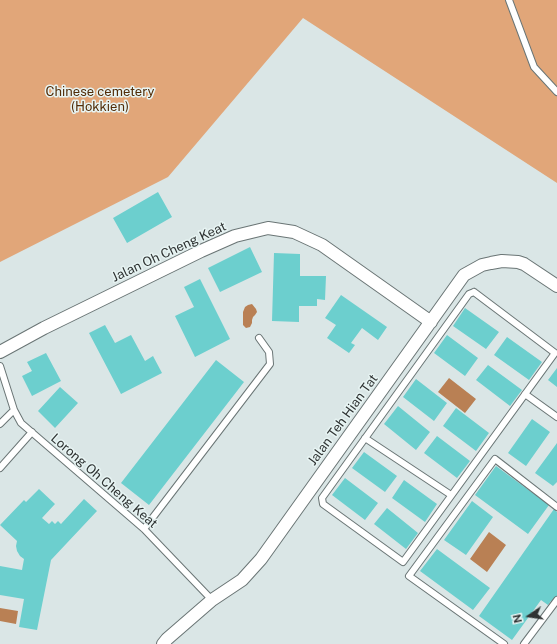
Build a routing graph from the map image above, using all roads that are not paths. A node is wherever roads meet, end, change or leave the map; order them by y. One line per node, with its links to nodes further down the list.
1 (509, 0): 2 (lane)
2 (557, 92)
3 (557, 286): 4 (street, Jalan Teh Hian Tat)
4 (430, 322): 7 (street, Jalan Oh Cheng Keat); 19 (street, Jalan Teh Hian Tat)
5 (259, 338): 18 (lane)
6 (556, 351): 9 (lane); 14 (lane)
7 (0, 352)
8 (0, 366): 10 (lane, Lorong Oh Cheng Keat)
9 (525, 394): 11 (lane); 16 (lane)
10 (14, 410): 12 (lane); 13 (lane, Lorong Oh Cheng Keat)
11 (557, 417)
12 (0, 424)
13 (32, 432): 15 (lane); 18 (lane, Lorong Oh Cheng Keat)
14 (365, 438): 16 (lane); 16 (lane)
15 (0, 468)
16 (451, 495)
17 (557, 507): 22 (lane)
18 (144, 529): 19 (lane, Lorong Oh Cheng Keat)
19 (212, 600): 21 (street, Jalan Teh Hian Tat)
20 (557, 600): 23 (lane)
21 (163, 644)
22 (504, 644)
23 (524, 644)

